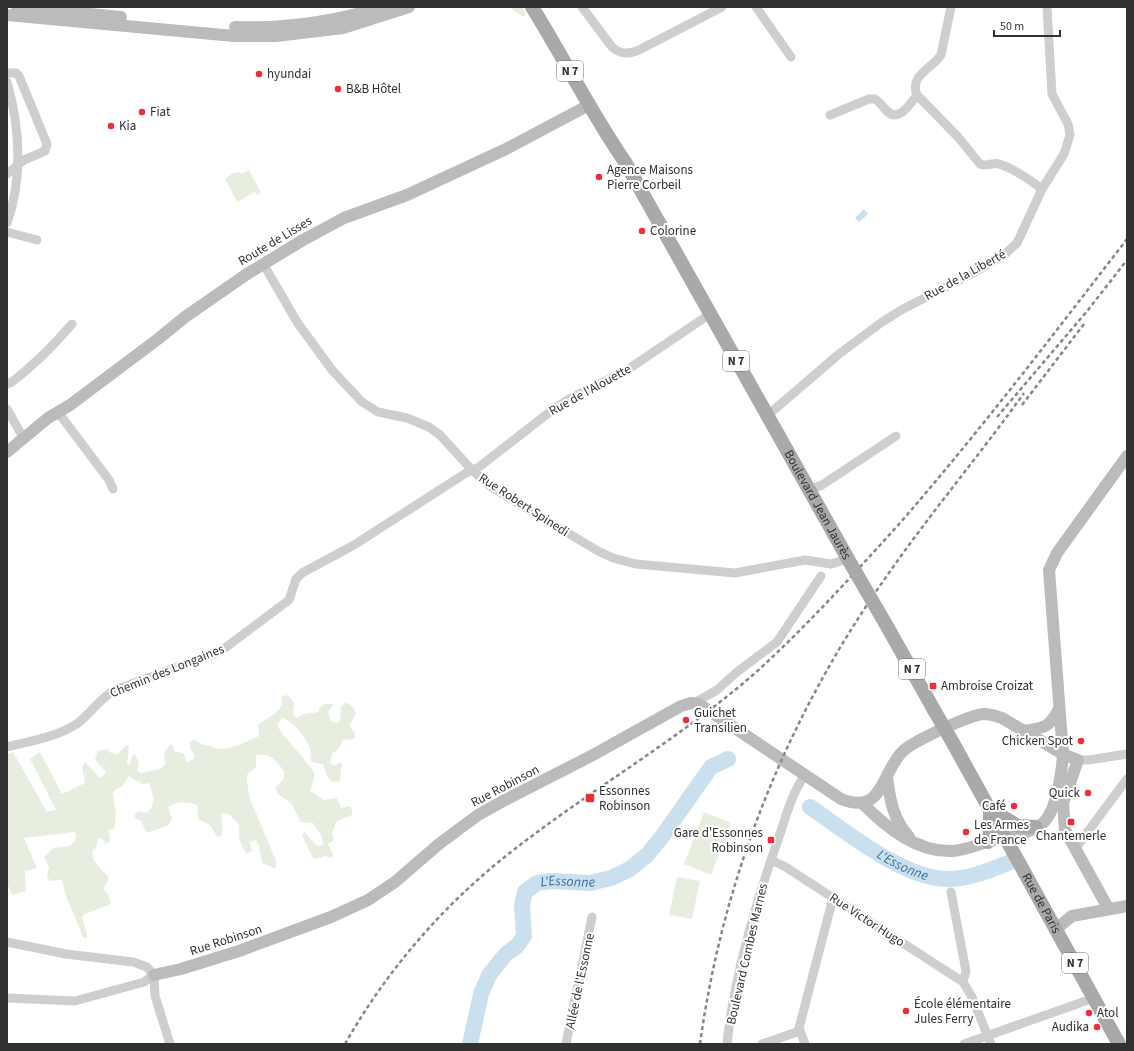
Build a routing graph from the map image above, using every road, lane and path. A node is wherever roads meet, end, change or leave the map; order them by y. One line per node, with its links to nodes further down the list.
1 (17, 7): 2 (street)
2 (382, 7)
3 (409, 7): 11 (street)
4 (532, 7): 16 (main road, Boulevard Jean Jaurès / N 7)
5 (543, 7): 18 (main road, Boulevard Jean Jaurès / N 7)
6 (582, 7): 7 (street)
7 (722, 7)
8 (756, 7): 12 (street)
9 (951, 7): 15 (street)
10 (1047, 7): 21 (street, Rue de la Liberté)
11 (7, 15)
12 (791, 57)
13 (7, 73): 19 (street)
14 (7, 82): 19 (street)
15 (918, 95): 17 (street); 21 (street)
16 (589, 104): 18 (main road, Boulevard Jean Jaurès / N 7); 25 (street, Route de Lisses)
17 (830, 115)
18 (625, 162): 26 (main road, Boulevard Jean Jaurès / N 7)
19 (17, 165): 20 (street); 22 (street)
20 (7, 174)
21 (1042, 189): 31 (street, Rue de la Liberté)
22 (7, 223)
23 (7, 232): 24 (street)
24 (37, 240)
25 (264, 265): 30 (street, Route de Lisses); 36 (street, Rue Robert Spinedi)
26 (710, 314): 31 (main road, Boulevard Jean Jaurès / N 7); 36 (street, Rue de l'Alouette)
27 (72, 324): 28 (street)
28 (7, 384)
29 (7, 409): 33 (street)
30 (58, 412): 33 (street, Route de Lisses); 37 (street)
31 (768, 415): 38 (main road, Boulevard Jean Jaurès / N 7)
32 (896, 436): 38 (street)
33 (24, 439): 34 (street, Route de Lisses)
34 (7, 452)
35 (1127, 456): 42 (street)
36 (472, 470): 39 (street, Rue Robert Spinedi); 44 (street, Chemin des Longaines)
37 (113, 489)
38 (810, 490): 39 (main road, Boulevard Jean Jaurès / N 7)
39 (848, 559): 52 (main road, Boulevard Jean Jaurès / N 7, bridge)
40 (821, 576): 41 (street)
41 (694, 703): 48 (street); 68 (street, Rue Robinson)
42 (1059, 709): 43 (street); 45 (street)
43 (1023, 731): 45 (street); 49 (street)
44 (7, 747)
45 (1063, 754): 47 (street); 53 (street)
46 (1127, 754): 47 (street)
47 (1078, 760): 55 (street)
48 (805, 775): 51 (street); 60 (street, Boulevard Combes Marnes)
49 (887, 777): 51 (street); 58 (street)
50 (1127, 779): 59 (street)
51 (862, 803): 58 (street)
52 (989, 808): 54 (main road); 56 (main road); 57 (main road, Boulevard Jean Jaurès / N 7)
53 (1048, 817): 54 (street); 55 (street)
54 (1036, 827): 57 (street)
55 (1065, 830): 59 (street)
56 (988, 842): 57 (street); 58 (street)
57 (1008, 843): 66 (main road, Rue de Paris / N 7)
58 (916, 844)
59 (1075, 849): 64 (street)
60 (771, 860): 62 (street, Rue Victor Hugo); 76 (street, Boulevard Combes Marnes)
61 (951, 892): 69 (street)
62 (833, 898): 69 (street, Rue Victor Hugo); 72 (street)
63 (1127, 906): 64 (street)
64 (1108, 908): 66 (street)
65 (592, 917): 75 (street, Allée de l'Essonne)
66 (1056, 929): 71 (main road, Rue de Paris / N 7)
67 (7, 942): 68 (street)
68 (154, 975): 70 (street); 74 (street)
69 (963, 982): 73 (street)
70 (7, 998)
71 (1094, 998): 73 (street); 80 (main road, Rue de Paris / N 7)
72 (800, 1031): 77 (street); 78 (street)
73 (989, 1040): 79 (street)
74 (170, 1044)
75 (566, 1044)
76 (727, 1044)
77 (762, 1044)
78 (805, 1044)
79 (964, 1044)
80 (1119, 1044)

